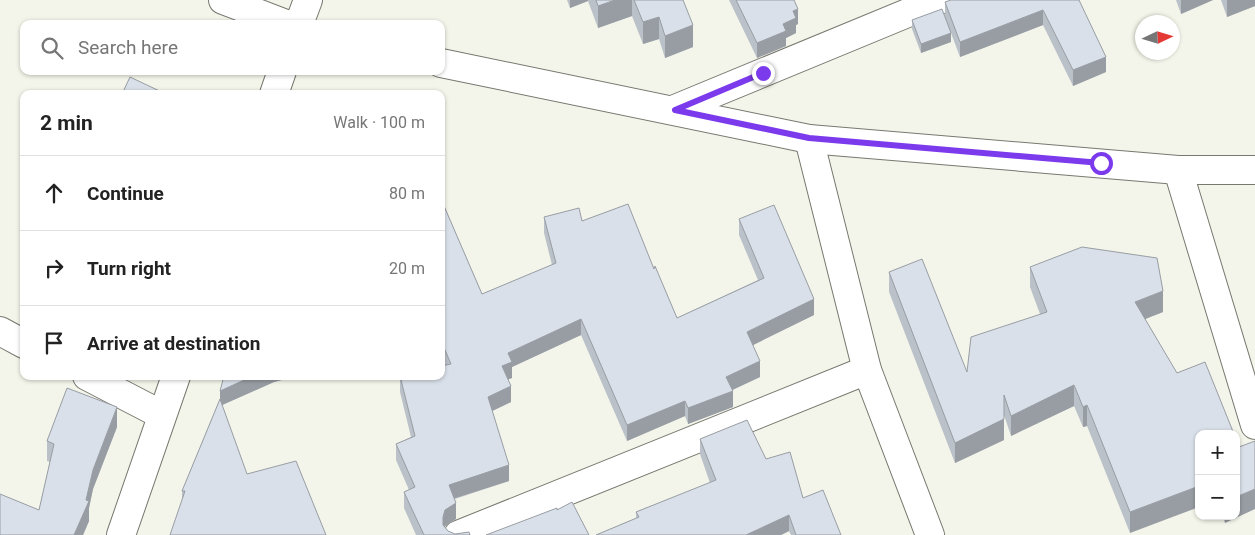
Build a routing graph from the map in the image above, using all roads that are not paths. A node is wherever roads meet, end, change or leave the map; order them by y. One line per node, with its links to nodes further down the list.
1 (223, 0): 4 (street)
2 (308, 0): 5 (street)
3 (939, 0): 9 (street)
4 (276, 20)
5 (300, 20)
6 (445, 64): 9 (street)
7 (281, 75): 8 (street)
8 (275, 90)
9 (675, 110): 10 (street)
10 (809, 138): 11 (street); 15 (street)
11 (1178, 170): 12 (street); 19 (street)
12 (1255, 170)
13 (0, 332): 14 (street)
14 (20, 342)
15 (867, 370): 21 (street); 22 (street)
16 (94, 380): 18 (street)
17 (175, 380): 18 (street)
18 (162, 415): 20 (street)
19 (1255, 425)
20 (121, 535)
21 (458, 535)
22 (930, 535)

